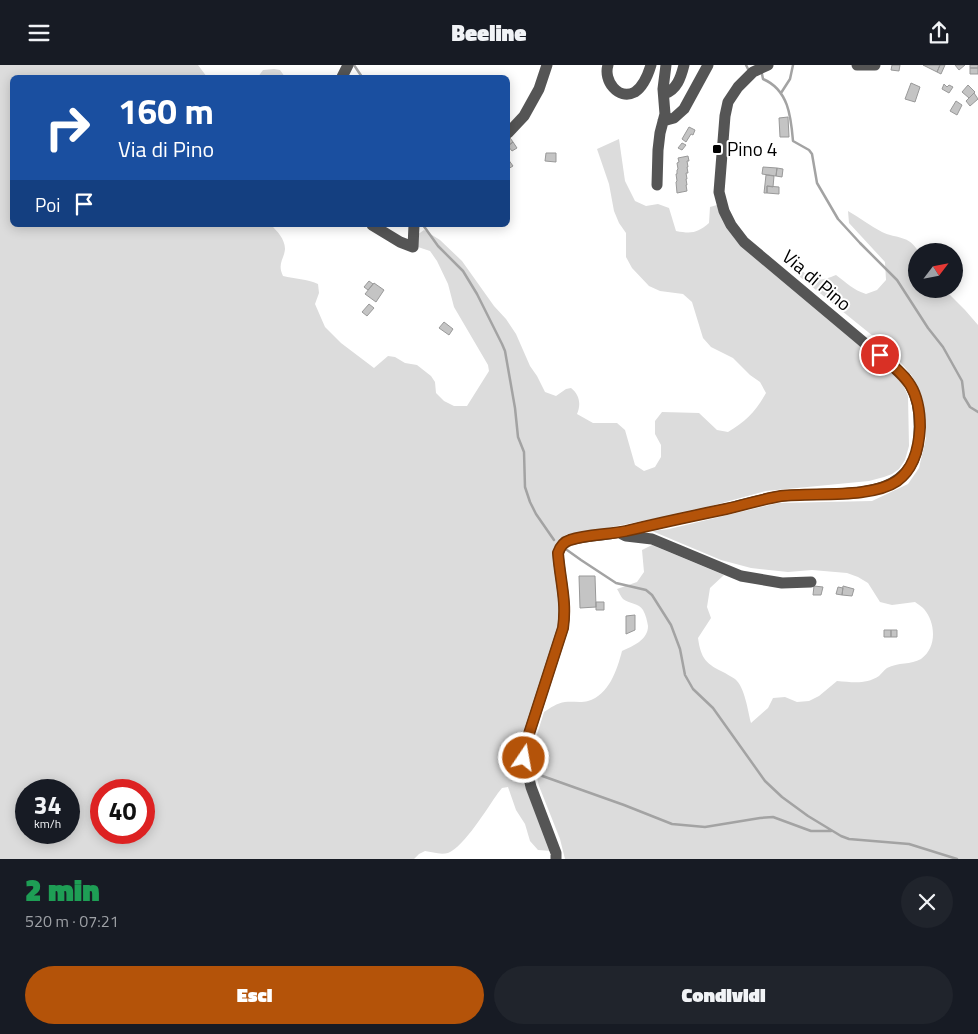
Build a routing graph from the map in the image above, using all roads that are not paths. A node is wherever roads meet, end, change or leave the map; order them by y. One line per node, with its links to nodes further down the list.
1 (547, 65): 12 (street)
2 (608, 65): 3 (street)
3 (651, 65)
4 (666, 65): 10 (street)
5 (684, 65): 10 (street)
6 (708, 65): 11 (street)
7 (768, 65): 16 (street, Via di Pino)
8 (857, 65): 9 (street)
9 (875, 65)
10 (664, 93): 11 (street)
11 (663, 121): 13 (street)
12 (510, 131)
13 (657, 185)
14 (375, 227): 15 (street)
15 (414, 227)
16 (618, 533): 17 (street); 18 (street, Via di Pino)
17 (811, 582)
18 (556, 859)

